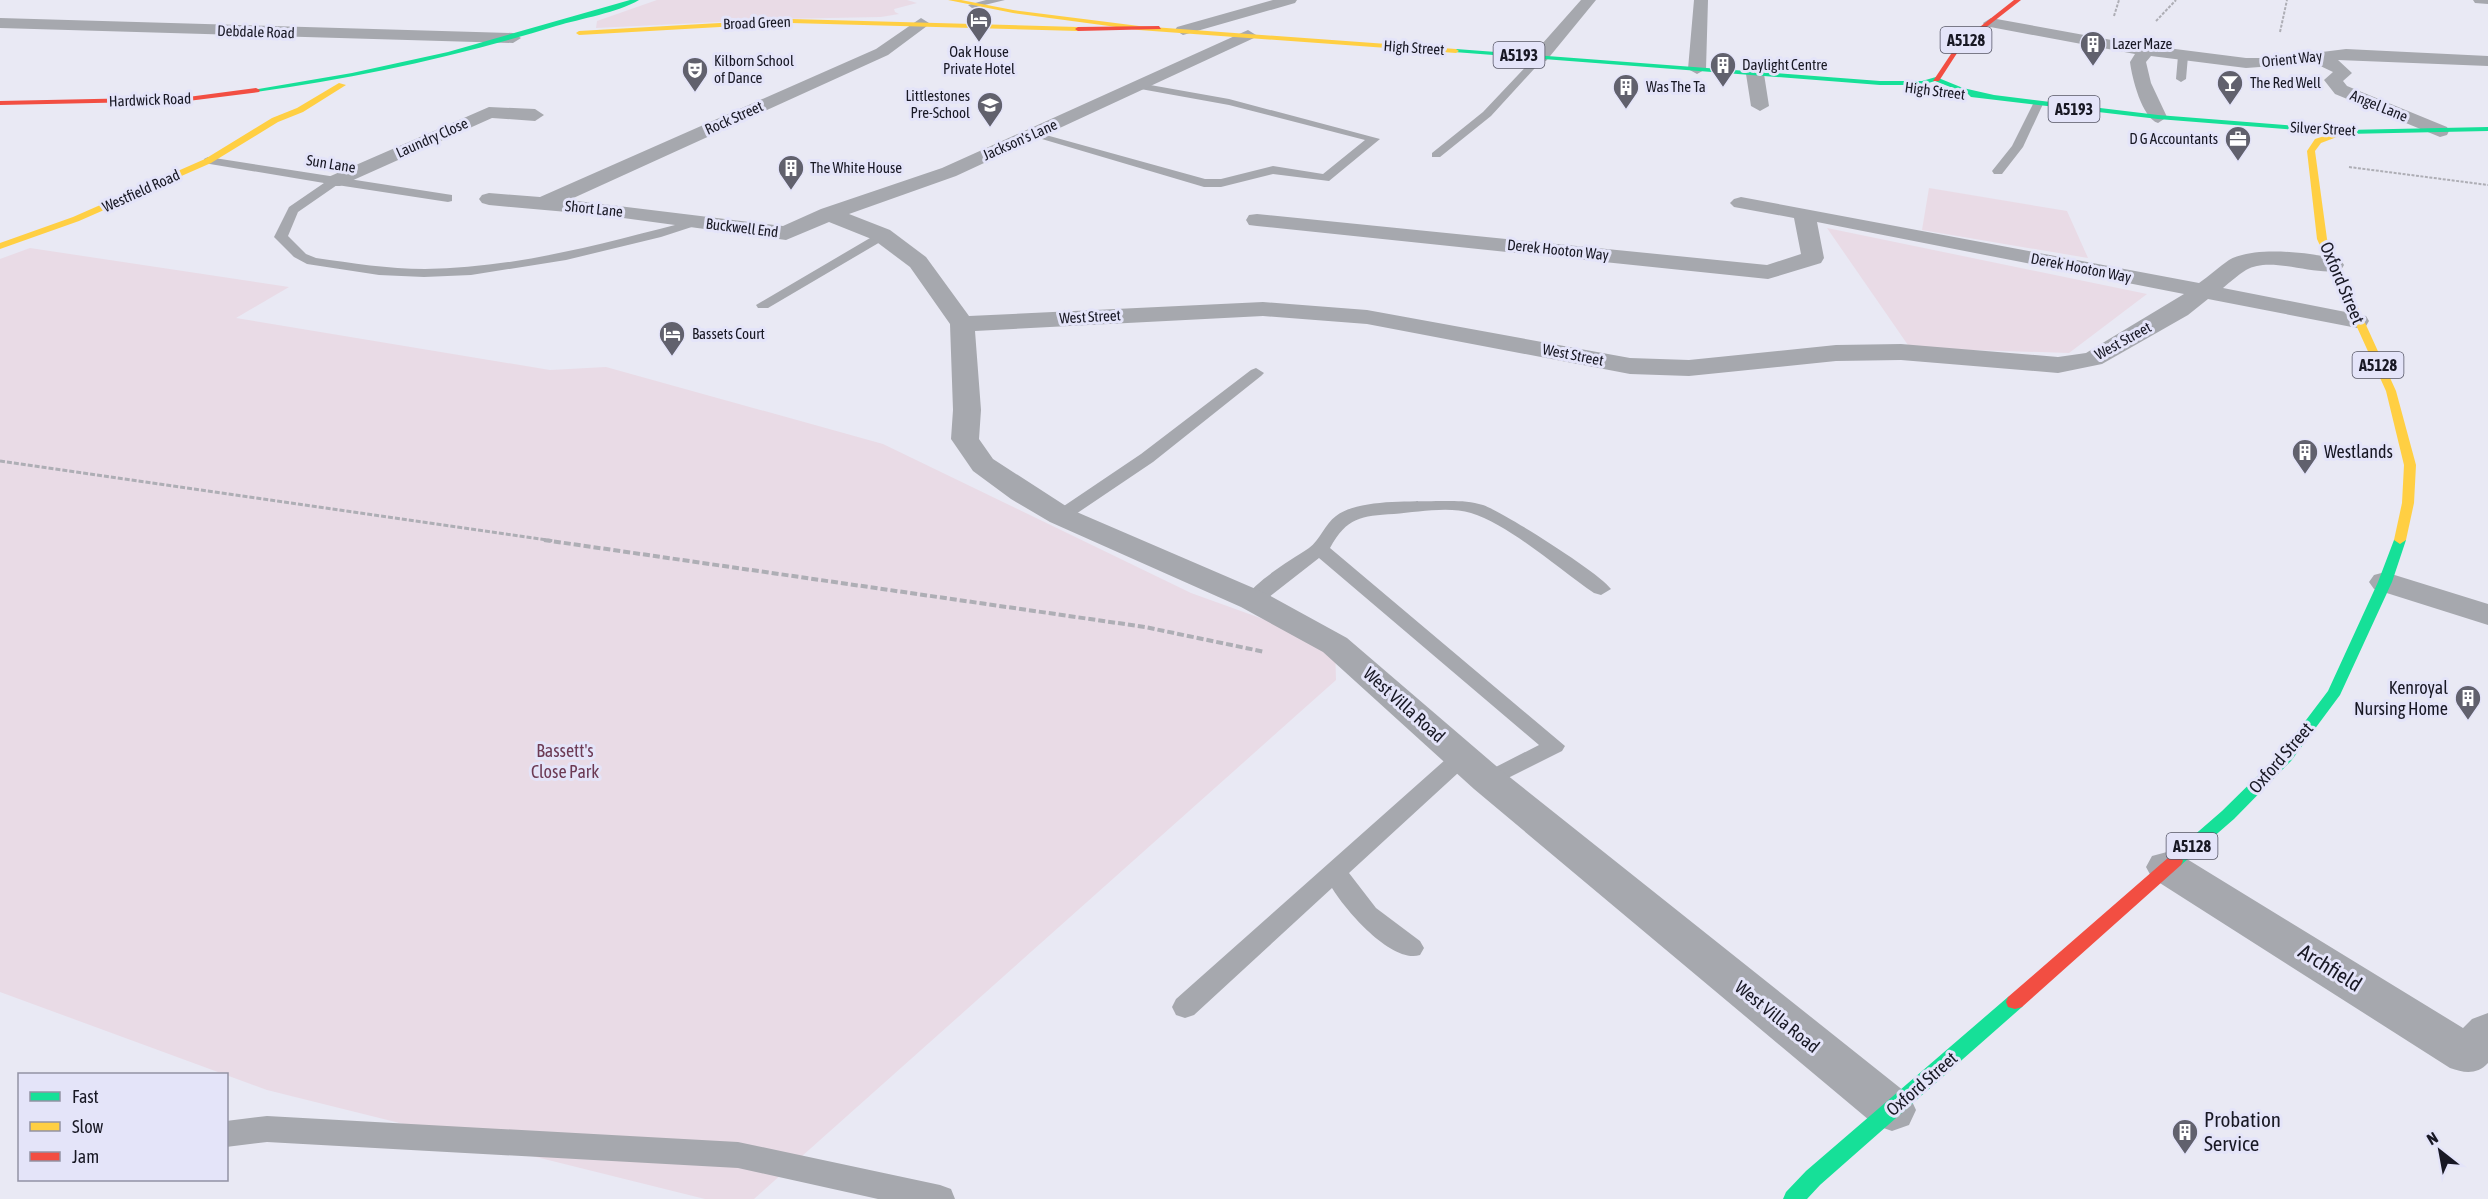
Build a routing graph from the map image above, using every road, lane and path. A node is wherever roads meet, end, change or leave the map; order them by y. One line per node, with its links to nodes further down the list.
1 (636, 0): 15 (main road, Broad Green)
2 (945, 0): 17 (main road, Broad Green)
3 (951, 0): 13 (main road, High Street / A5193)
4 (1001, 0): 13 (lane)
5 (1290, 0): 22 (street)
6 (1589, 0): 28 (street)
7 (1701, 0): 31 (street)
8 (2018, 0): 18 (main road, A5128)
9 (2176, 0): 19 (path)
10 (2287, 0): 23 (path)
11 (2480, 0): 12 (street)
12 (2488, 0)
13 (972, 5): 14 (main road, High Street / A5193)
14 (1010, 12): 17 (main road, Broad Green); 20 (main road, High Street / A5193)
15 (572, 21): 21 (main road, Broad Green); 25 (main road, Broad Green)
16 (0, 23): 25 (street, Debdale Road)
17 (913, 23): 20 (main road, Broad Green); 21 (main road, Broad Green); 63 (street, Rock Street)
18 (1991, 23): 26 (street, Orient Way); 34 (main road, A5128)
19 (2150, 24)
20 (1158, 28): 22 (main road, High Street / A5193)
21 (608, 30): 25 (main road, Broad Green)
22 (1183, 30): 24 (main road, High Street / A5193)
23 (2280, 33)
24 (1248, 35): 28 (main road, High Street / A5193); 38 (street, Jackson's Lane)
25 (518, 37): 32 (main road, Broad Green)
26 (2146, 51): 27 (street, Orient Way); 46 (street)
27 (2183, 56): 29 (street, Orient Way); 35 (lane)
28 (1540, 57): 31 (main road, High Street / A5193); 54 (lane)
29 (2312, 57): 30 (street, Orient Way); 50 (street, Angel Lane)
30 (2488, 61)
31 (1696, 69): 33 (main road, High Street / A5193)
32 (377, 70): 37 (main road, Broad Green); 47 (main road, Westfield Road)
33 (1755, 74): 36 (main road, High Street / A5193); 43 (street)
34 (1936, 79): 36 (main road, High Street / A5193); 39 (main road, High Street / A5193)
35 (2181, 79)
36 (1880, 83): 39 (main road, High Street / A5193)
37 (298, 85): 41 (main road, Hardwick Road); 47 (main road, Westfield Road)
38 (1139, 86): 52 (street, Jackson's Lane); 52 (lane)
39 (1990, 97): 42 (main road, High Street / A5193)
40 (465, 100): 44 (street)
41 (0, 103)
42 (2038, 104): 46 (main road, High Street / A5193); 57 (lane)
43 (1760, 106)
44 (489, 112): 45 (street, Laundry Close); 58 (street, Laundry Close)
45 (535, 115)
46 (2158, 117): 48 (main road, Silver Street / A5193)
47 (275, 120): 55 (main road, Westfield Road)
48 (2241, 124): 51 (main road, Silver Street / A5193); 53 (main road)
49 (2488, 129): 50 (main road, Silver Street / A5193)
50 (2440, 131): 51 (main road, Silver Street / A5193)
51 (2346, 132): 53 (main road)
52 (1032, 134): 65 (street, Jackson's Lane)
53 (2311, 151): 71 (main road, Oxford Street / A5128)
54 (1436, 154)
55 (208, 161): 58 (lane, Sun Lane); 70 (main road, Westfield Road)
56 (2342, 167): 59 (path)
57 (1998, 171)
58 (333, 182): 60 (lane, Sun Lane); 67 (lane)
59 (2488, 185)
60 (448, 198)
61 (489, 199): 63 (street, Short Lane)
62 (1741, 203): 64 (street, Derek Hooton Way)
63 (542, 204): 67 (street, Short Lane)
64 (1804, 213): 66 (street, Derek Hooton Way); 72 (street, Derek Hooton Way)
65 (829, 214): 68 (street, Jackson's Lane); 69 (street)
66 (1257, 219)
67 (698, 223): 68 (street, Buckwell End)
68 (786, 233)
69 (882, 235): 73 (lane); 75 (street)
70 (0, 246)
71 (2333, 265): 72 (street, West Street); 74 (main road, Oxford Street / A5128)
72 (2203, 292): 74 (street, Derek Hooton Way); 75 (street, West Street)
73 (763, 305)
74 (2357, 321): 80 (main road, Oxford Street / A5128)
75 (962, 324): 78 (street, West Villa Road)
76 (1256, 374): 78 (lane)
77 (0, 461): 84 (path)
78 (1061, 516): 82 (street, West Villa Road)
79 (1320, 549): 81 (lane); 82 (lane); 85 (lane)
80 (2385, 582): 83 (street); 86 (main road, Oxford Street / A5128)
81 (1601, 589)
82 (1253, 600): 84 (street, West Villa Road)
83 (2488, 615)
84 (1335, 645): 85 (street, West Villa Road)
85 (1475, 769): 87 (lane); 91 (street, West Villa Road)
86 (2167, 867): 90 (street, Archfield); 91 (main road, Oxford Street / A5128)
87 (1335, 870): 88 (lane); 89 (lane)
88 (1411, 948)
89 (1185, 1007)
90 (2488, 1032)
91 (1892, 1110): 94 (main road, Oxford Street / A5128)
92 (228, 1134): 93 (lane)
93 (940, 1199)
94 (1793, 1199)

